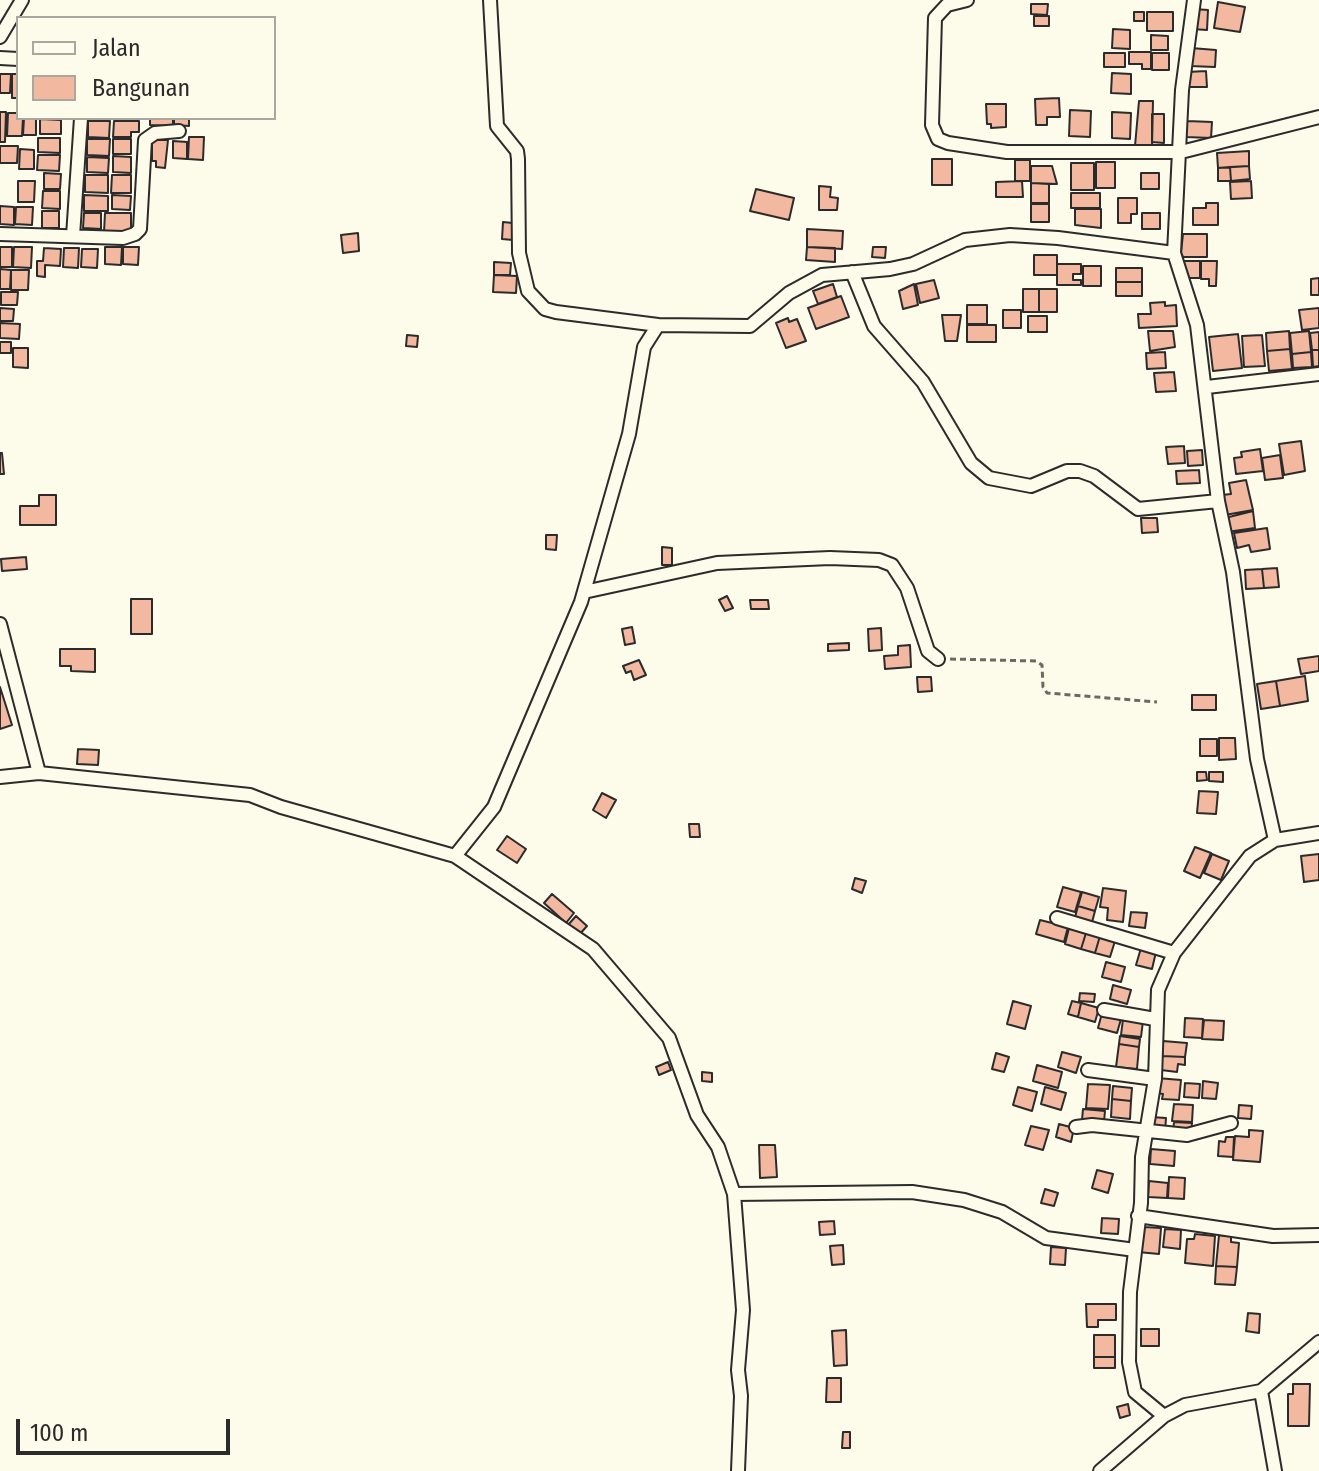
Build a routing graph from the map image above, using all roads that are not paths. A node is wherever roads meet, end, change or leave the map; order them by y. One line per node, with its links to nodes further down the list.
1 (22, 0): 5 (street)
2 (490, 0): 14 (street)
3 (967, 0): 9 (street)
4 (1194, 0): 9 (street)
5 (0, 37)
6 (1319, 117): 9 (street)
7 (81, 120): 11 (street)
8 (179, 131): 11 (street)
9 (1181, 152): 12 (street)
10 (0, 234): 11 (street)
11 (73, 236)
12 (1174, 253): 13 (street); 16 (street)
13 (852, 272): 14 (street); 17 (street)
14 (658, 325): 18 (street)
15 (1319, 374): 16 (street)
16 (1207, 387): 17 (street)
17 (1218, 501): 24 (street)
18 (584, 592): 20 (street); 25 (street)
19 (0, 624): 21 (street)
20 (938, 659)
21 (39, 773): 22 (street); 25 (street)
22 (0, 777)
23 (1319, 833): 24 (street)
24 (1275, 840): 27 (street)
25 (455, 856): 35 (street)
26 (1057, 918): 27 (street)
27 (1174, 953): 29 (street)
28 (1104, 1010): 29 (street)
29 (1155, 1019): 31 (street)
30 (1088, 1070): 31 (street)
31 (1155, 1079): 34 (street)
32 (1231, 1123): 34 (street)
33 (1076, 1127): 34 (street)
34 (1145, 1132): 36 (street)
35 (734, 1194): 38 (street); 42 (street)
36 (1138, 1216): 37 (street); 38 (street)
37 (1319, 1235)
38 (1135, 1250): 41 (street)
39 (1319, 1342): 40 (street)
40 (1261, 1391): 41 (street); 44 (street)
41 (1164, 1416): 43 (street)
42 (738, 1471)
43 (1100, 1471)
44 (1275, 1471)

